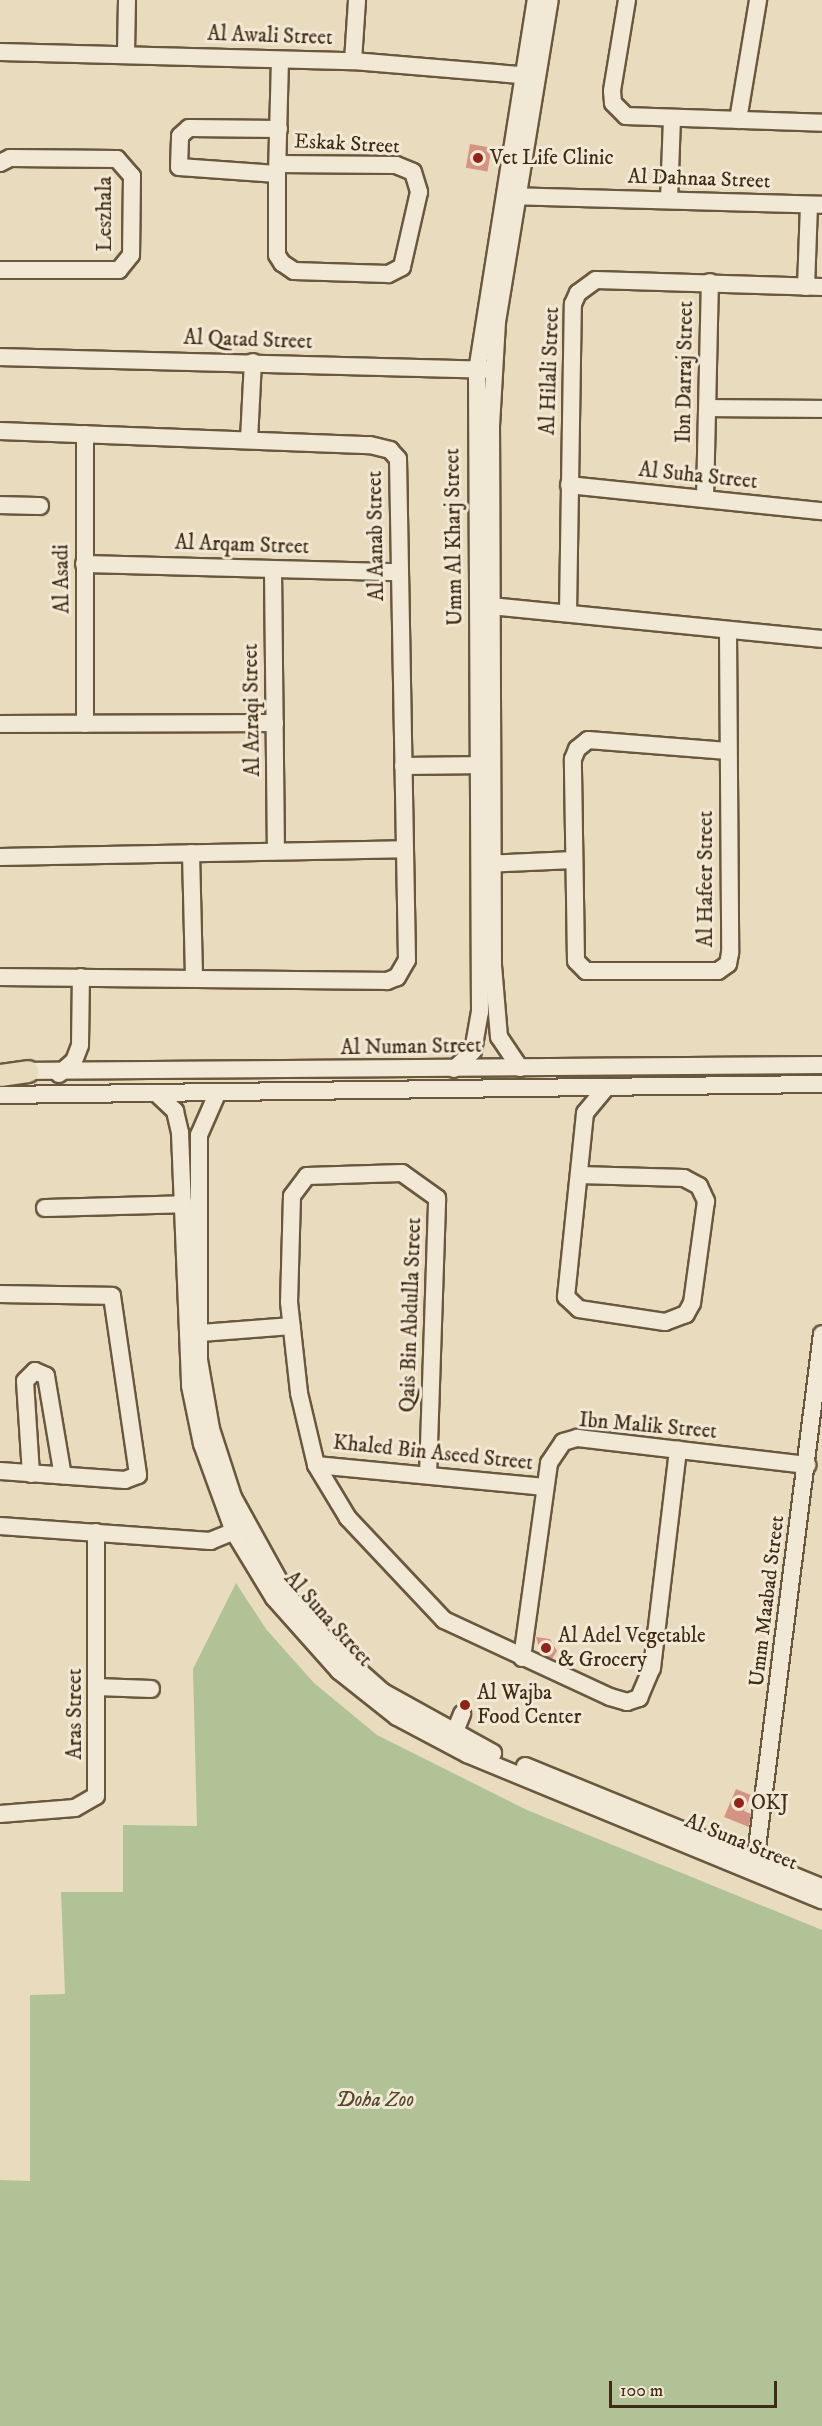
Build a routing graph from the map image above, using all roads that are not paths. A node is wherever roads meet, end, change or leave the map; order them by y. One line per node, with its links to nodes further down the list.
1 (127, 0): 8 (street)
2 (357, 0): 10 (street)
3 (536, 0): 11 (street, Umm Al Kharj Street)
4 (550, 0): 11 (street, Umm Al Kharj Street)
5 (627, 0): 12 (street)
6 (758, 0): 13 (street)
7 (0, 51): 8 (street, Al Awali Street)
8 (126, 52): 9 (street, Al Awali Street)
9 (280, 60): 10 (street, Al Awali Street); 15 (street, Eskak Street)
10 (353, 61): 11 (street, Al Awali Street)
11 (530, 75): 18 (street, Umm Al Kharj Street)
12 (672, 120): 13 (street); 19 (street)
13 (738, 120): 14 (street)
14 (822, 123)
15 (279, 129): 17 (street, Eskak Street); 17 (street)
16 (0, 163): 21 (street, Leszhala)
17 (278, 169): 17 (street, Eskak Street)
18 (509, 196): 19 (street, Al Dahnaa Street); 26 (street, Umm Al Kharj Street)
19 (669, 200): 20 (street, Al Dahnaa Street)
20 (815, 205): 23 (street, Al Hilali Street)
21 (0, 270)
22 (710, 282): 23 (street, Al Hilali Street); 27 (street, Ibn Darraj Street); 32 (street, Al Hilali Street)
23 (814, 287)
24 (0, 357): 25 (street, Al Qatad Street)
25 (253, 362): 26 (street, Al Qatad Street); 31 (street)
26 (486, 370): 40 (street, Umm Al Kharj Street)
27 (708, 408): 28 (street); 33 (street, Ibn Darraj Street)
28 (822, 409)
29 (0, 431): 30 (street, Al Aanab Street)
30 (85, 434): 31 (street, Al Aanab Street); 37 (street, Al Asadi)
31 (249, 440): 39 (street, Al Aanab Street)
32 (569, 485): 33 (street, Al Suha Street); 41 (street, Al Hilali Street)
33 (705, 499): 36 (street, Al Suha Street)
34 (0, 505): 35 (street)
35 (40, 507)
36 (822, 511)
37 (84, 564): 38 (street, Al Arqam Street); 46 (street, Al Asadi)
38 (273, 569): 39 (street, Al Arqam Street); 44 (street, Al Azraqi Street)
39 (399, 572): 49 (street, Al Aanab Street)
40 (484, 605): 41 (street); 48 (street, Umm Al Kharj Street)
41 (568, 613): 42 (street)
42 (728, 632): 43 (street); 47 (street, Al Hafeer Street)
43 (822, 639)
44 (275, 723): 46 (street); 51 (street, Al Azraqi Street)
45 (0, 724): 46 (street)
46 (85, 724)
47 (728, 751): 54 (street, Al Hafeer Street); 54 (street, Al Hafeer Street)
48 (485, 765): 49 (street); 55 (street, Umm Al Kharj Street)
49 (403, 766): 50 (street, Al Aanab Street)
50 (404, 849): 51 (street); 57 (street, Al Aanab Street)
51 (276, 851): 52 (street)
52 (191, 853): 53 (street); 57 (street)
53 (0, 857)
54 (574, 860): 55 (street)
55 (486, 864): 61 (street, Umm Al Kharj Street); 62 (street, Umm Al Kharj Street)
56 (81, 976): 57 (street, Al Aanab Street); 58 (street, Al Aanab Street); 59 (street)
57 (194, 976)
58 (0, 977)
59 (80, 1045): 65 (street); 66 (street)
60 (822, 1065): 61 (street, Al Numan Street)
61 (520, 1068): 62 (street, Al Numan Street)
62 (454, 1069): 65 (street, Al Numan Street)
63 (0, 1070): 64 (street, Al Numan Street)
64 (28, 1071): 66 (street, Al Numan Street); 67 (main road)
65 (105, 1073): 66 (street, Al Numan Street)
66 (59, 1074)
67 (0, 1075)
68 (820, 1085): 69 (street, Al Numan Street)
69 (607, 1087): 70 (street, Al Numan Street); 74 (street)
70 (555, 1088): 72 (street, Al Numan Street); 74 (street)
71 (157, 1094): 72 (street, Al Numan Street); 73 (street, Al Numan Street); 76 (street, Al Suna Street)
72 (217, 1094): 80 (street, Al Suna Street)
73 (0, 1095)
74 (585, 1113): 75 (street)
75 (579, 1175): 75 (street)
76 (184, 1204): 77 (street); 80 (street, Al Suna Street)
77 (45, 1208)
78 (0, 1294): 88 (street)
79 (292, 1326): 80 (street); 83 (street, Qais Bin Abdulla Street); 87 (street, Qais Bin Abdulla Street)
80 (193, 1334): 91 (street, Al Suna Street)
81 (821, 1344): 84 (street, Umm Maabad Street)
82 (678, 1450): 84 (street, Ibn Malik Street); 89 (street, Ibn Malik Street); 93 (street, Qais Bin Abdulla Street)
83 (316, 1465): 87 (street, Khaled Bin Aseed Street); 93 (street, Qais Bin Abdulla Street)
84 (807, 1465): 99 (street, Umm Maabad Street)
85 (0, 1471): 86 (street)
86 (31, 1474): 88 (street); 88 (street)
87 (428, 1475): 89 (street, Khaled Bin Aseed Street)
88 (63, 1476)
89 (545, 1487): 93 (street, Ibn Malik Street)
90 (0, 1526): 92 (street)
91 (240, 1529): 92 (street); 97 (street, Al Suna Street); 99 (street, Al Suna Street)
92 (96, 1532): 94 (street, Aras Street)
93 (522, 1658)
94 (97, 1688): 95 (street); 98 (street, Aras Street)
95 (150, 1689)
96 (462, 1714): 97 (street)
97 (454, 1734): 99 (street, Al Suna Street)
98 (0, 1814)
99 (756, 1867): 100 (street, Al Suna Street); 101 (street, Al Suna Street)
100 (822, 1887)
101 (822, 1900)

